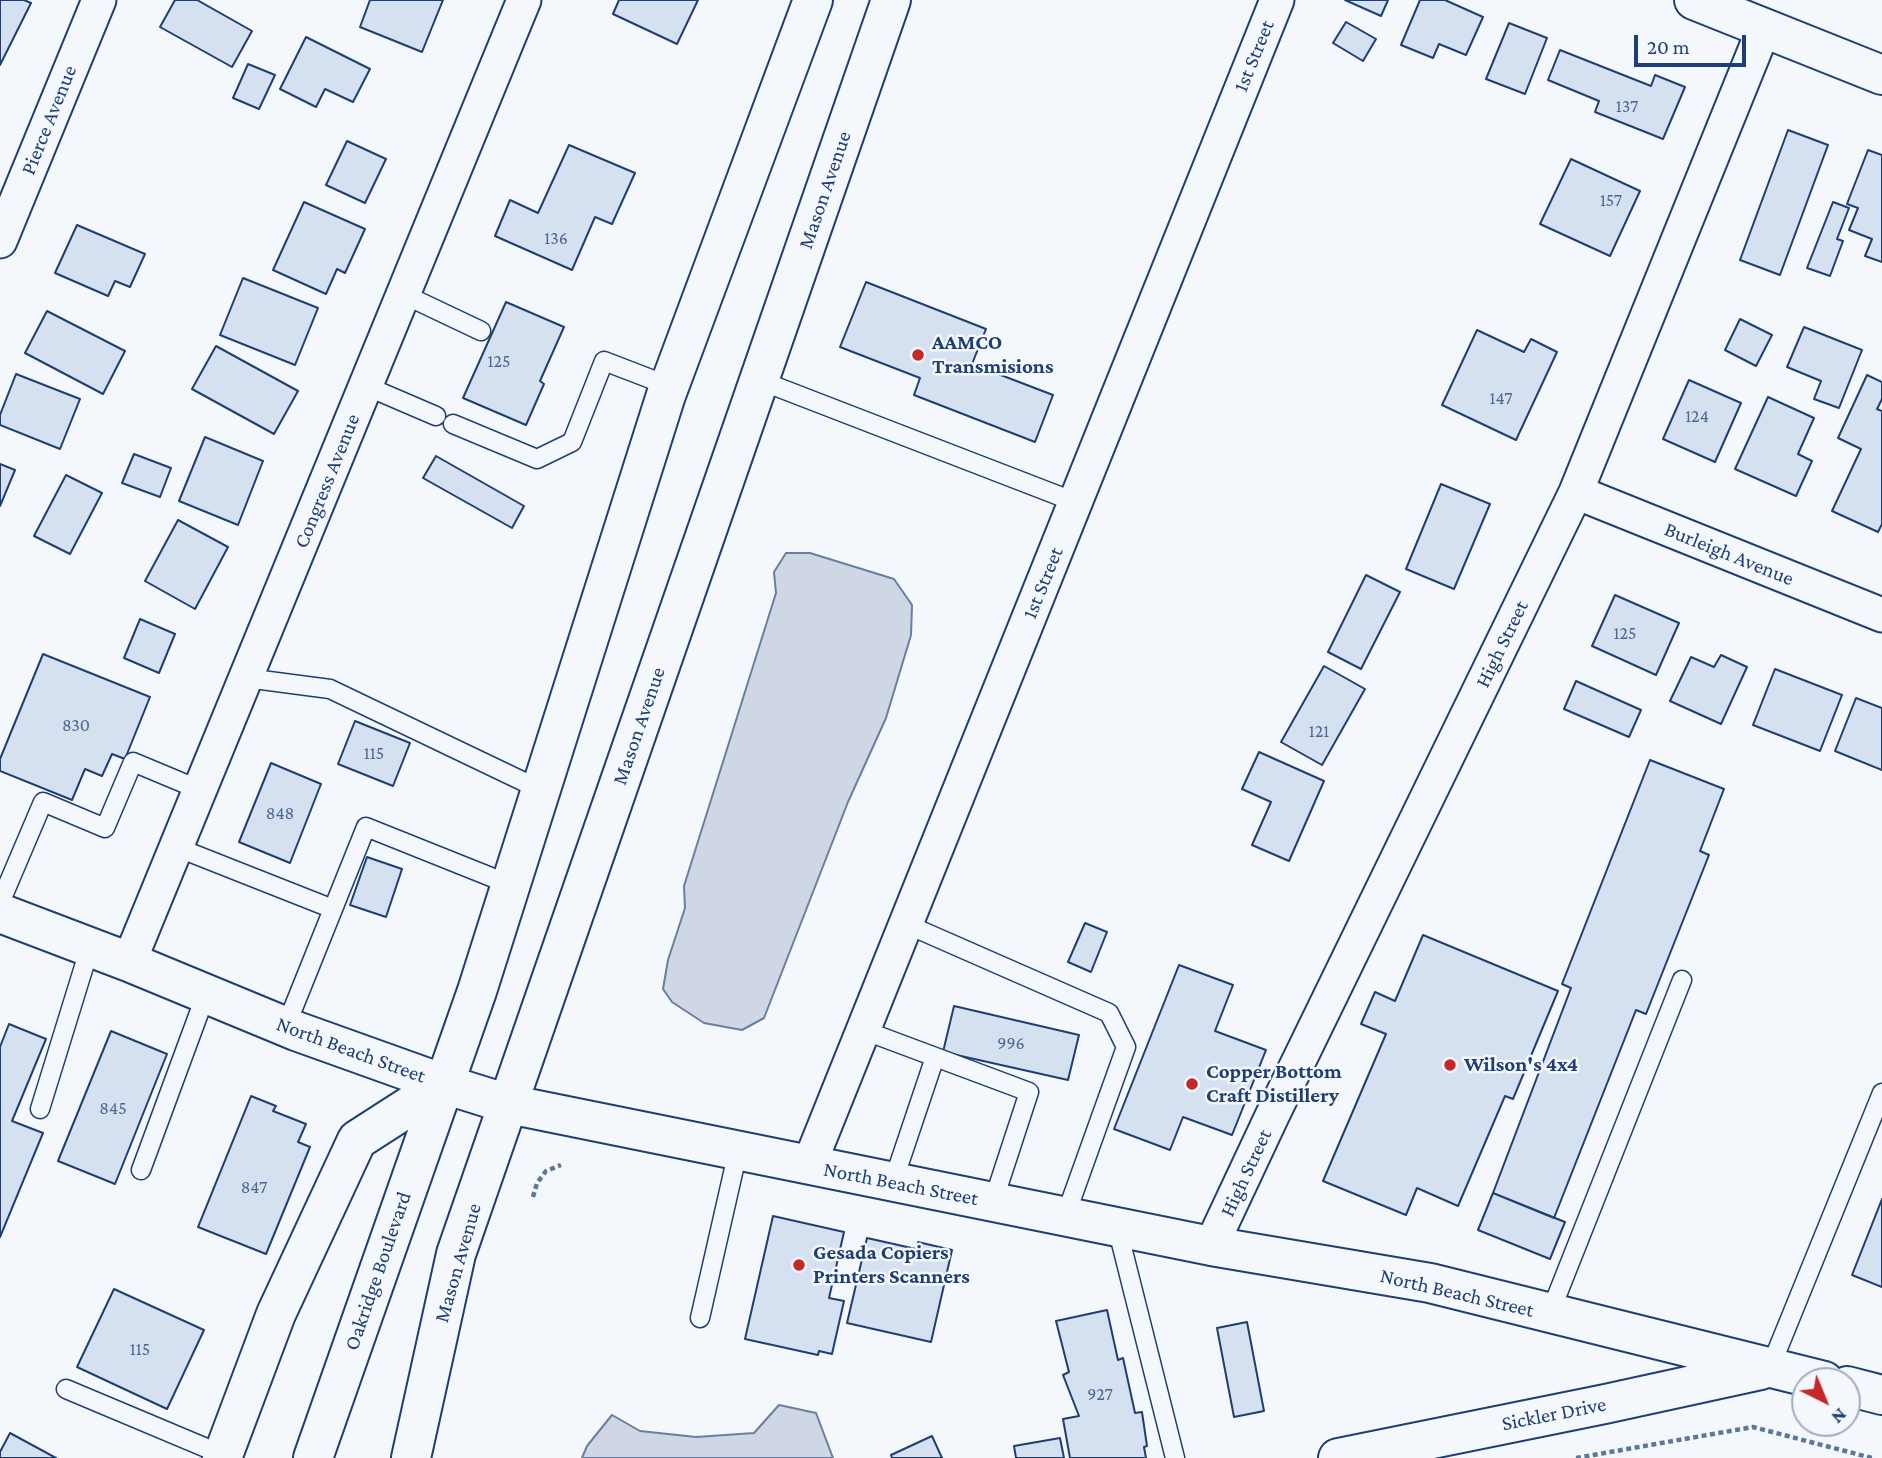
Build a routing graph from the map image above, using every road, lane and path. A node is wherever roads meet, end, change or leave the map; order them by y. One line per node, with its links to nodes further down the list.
1 (99, 0): 9 (street, Pierce Avenue)
2 (524, 0): 10 (street, Congress Avenue)
3 (813, 0): 14 (main road)
4 (891, 0): 12 (main road, Mason Avenue)
5 (1277, 0): 18 (street, 1st Street)
6 (1694, 0): 7 (main road)
7 (1764, 28): 8 (main road); 17 (street, High Street)
8 (1882, 75)
9 (0, 241)
10 (403, 294): 11 (lane); 13 (street, Congress Avenue)
11 (481, 331)
12 (759, 380): 18 (lane); 38 (main road, Mason Avenue)
13 (366, 386): 15 (lane); 20 (street, Congress Avenue)
14 (669, 386): 16 (lane); 22 (main road)
15 (436, 416)
16 (453, 424)
17 (1576, 492): 19 (street, Burleigh Avenue); 49 (street, High Street)
18 (1075, 502): 28 (street, 1st Street)
19 (1882, 615)
20 (246, 678): 21 (street, Congress Avenue); 22 (lane)
21 (200, 790): 23 (street, Congress Avenue); 25 (lane)
22 (541, 790): 24 (main road)
23 (176, 847): 26 (lane); 30 (street, Congress Avenue)
24 (511, 885): 26 (lane); 36 (main road)
25 (0, 903)
26 (333, 909): 33 (lane)
27 (0, 913): 29 (main road, North Beach Street)
28 (906, 924): 34 (street, 1st Street); 47 (lane)
29 (90, 947): 30 (main road, North Beach Street); 39 (lane)
30 (129, 962): 32 (main road, North Beach Street)
31 (1682, 980): 50 (lane)
32 (206, 994): 33 (main road, North Beach Street); 43 (lane)
33 (286, 1026): 36 (main road, North Beach Street)
34 (863, 1030): 35 (lane); 42 (street, 1st Street)
35 (935, 1056): 44 (lane); 46 (lane)
36 (444, 1084): 38 (main road, North Beach Street); 57 (main road); 58 (main road, Oakridge Boulevard)
37 (1882, 1093): 52 (lane)
38 (508, 1104): 40 (main road, North Beach Street); 59 (main road, Mason Avenue)
39 (40, 1109)
40 (738, 1151): 42 (main road, North Beach Street); 51 (lane)
41 (561, 1165): 45 (path)
42 (809, 1165): 44 (main road, North Beach Street)
43 (141, 1170)
44 (892, 1182): 46 (main road, North Beach Street)
45 (533, 1197)
46 (993, 1202): 47 (main road, North Beach Street)
47 (1065, 1217): 48 (main road, North Beach Street)
48 (1117, 1227): 49 (main road, North Beach Street); 60 (lane)
49 (1211, 1246): 50 (main road, North Beach Street)
50 (1550, 1314): 52 (main road, North Beach Street)
51 (700, 1318)
52 (1770, 1368): 53 (main road, North Beach Street); 61 (main road, Sickler Drive)
53 (1791, 1373)
54 (66, 1389): 57 (lane)
55 (1861, 1390): 56 (main road)
56 (1882, 1395)
57 (223, 1456)
58 (313, 1458)
59 (411, 1458)
60 (1175, 1458)
61 (1338, 1458)
62 (1576, 1458): 63 (path)
63 (1872, 1458)

